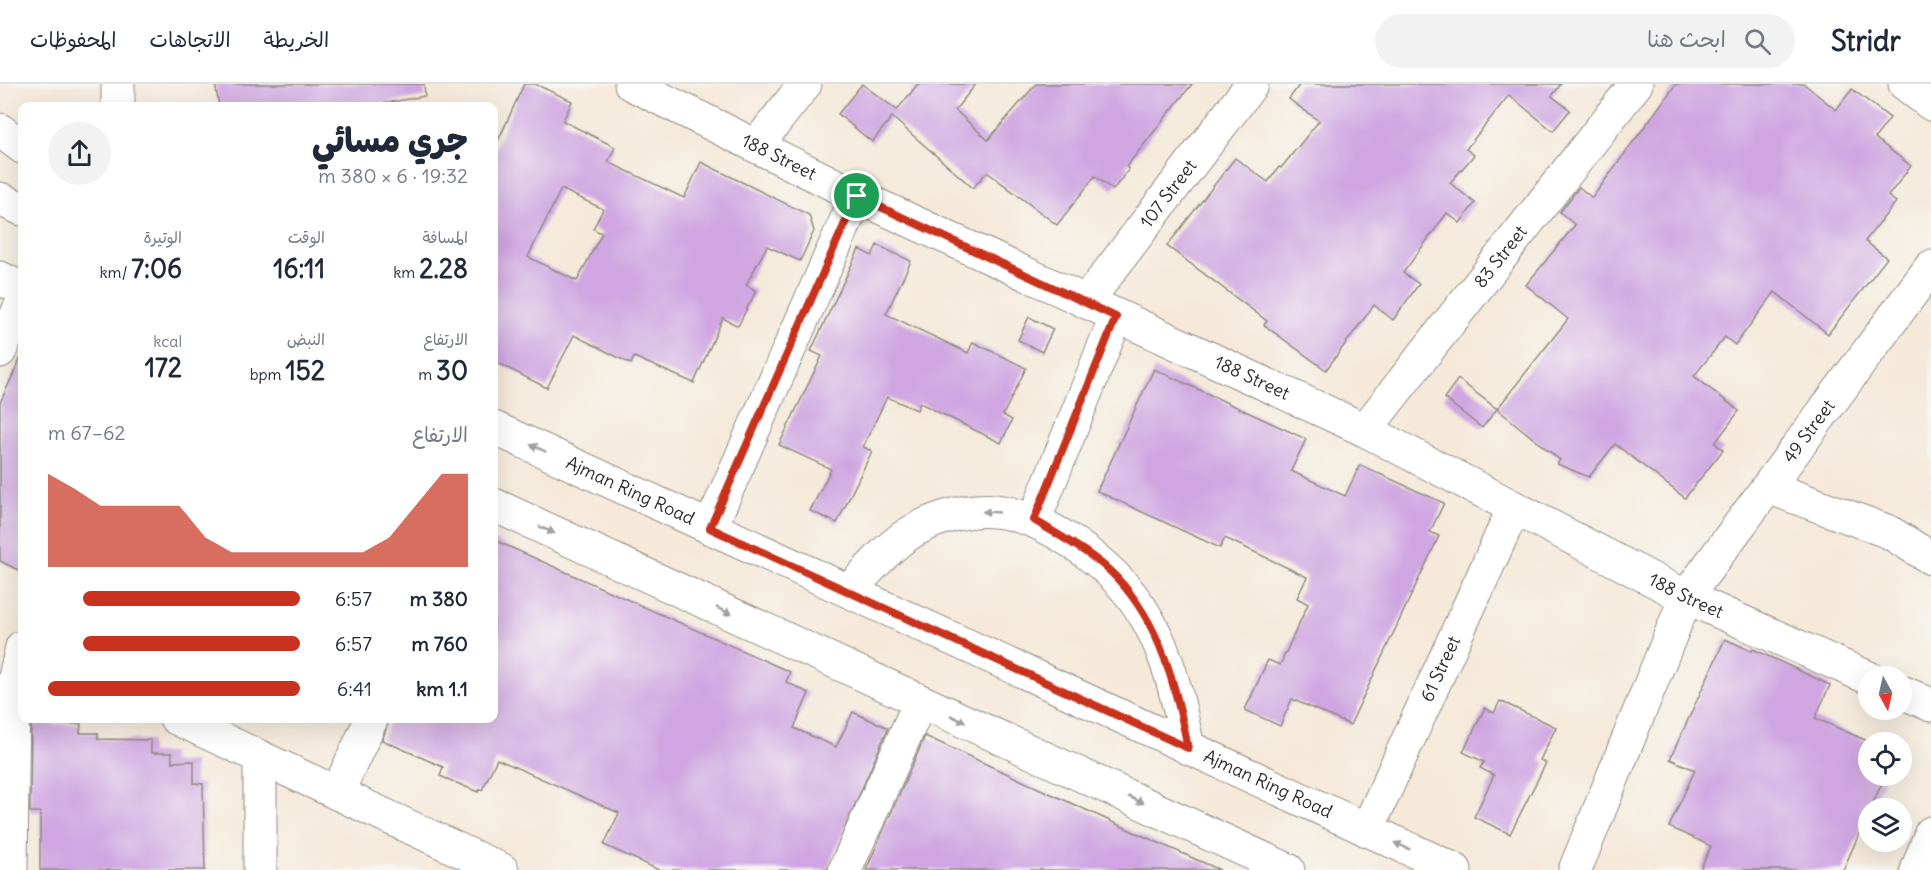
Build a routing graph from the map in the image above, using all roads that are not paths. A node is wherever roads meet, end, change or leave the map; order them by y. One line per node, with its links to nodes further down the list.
1 (118, 84): 7 (street)
2 (631, 84): 11 (street, 188 Street)
3 (805, 84): 11 (street)
4 (1252, 84): 18 (street, 107 Street)
5 (1636, 84): 23 (street, 83 Street)
6 (1905, 84): 8 (street)
7 (118, 102)
8 (1931, 104)
9 (0, 130): 10 (street)
10 (18, 144)
11 (756, 146): 12 (street, 188 Street)
12 (857, 196): 18 (street, 188 Street); 28 (street)
13 (0, 199): 14 (street)
14 (18, 207)
15 (1928, 275): 24 (street, 49 Street)
16 (0, 279): 17 (street)
17 (18, 287)
18 (1086, 302): 20 (street, 188 Street)
19 (18, 312): 21 (street)
20 (1116, 317): 23 (street, 188 Street); 27 (street)
21 (0, 351)
22 (498, 430): 28 (street, Ajman Ring Road, one-way to 22)
23 (1365, 430): 25 (street, 188 Street)
24 (1768, 487): 29 (street); 31 (street, 49 Street)
25 (1514, 507): 31 (street, 188 Street); 44 (street, 61 Street)
26 (498, 508): 37 (street, one-way to 37)
27 (1034, 520): 30 (street, one-way to 30); 41 (street)
28 (710, 528): 30 (street, Ajman Ring Road)
29 (1931, 558)
30 (849, 591): 41 (street, Ajman Ring Road)
31 (1686, 597): 35 (street, 188 Street); 52 (street, 49 Street)
32 (0, 637): 33 (street)
33 (18, 645)
34 (18, 664): 46 (street)
35 (1858, 673)
36 (1912, 696): 38 (street)
37 (920, 702): 47 (street, one-way to 47); 50 (street)
38 (1931, 705)
39 (187, 723): 42 (street)
40 (370, 723): 43 (street)
41 (1188, 748): 44 (street, Ajman Ring Road)
42 (260, 757): 43 (street); 48 (street)
43 (337, 793): 49 (street)
44 (1367, 830): 51 (street, Ajman Ring Road, one-way to 44)
45 (1931, 833): 53 (street)
46 (7, 856)
47 (1276, 867)
48 (260, 870)
49 (502, 870)
50 (845, 870)
51 (1455, 870)
52 (1575, 870)
53 (1917, 870)

